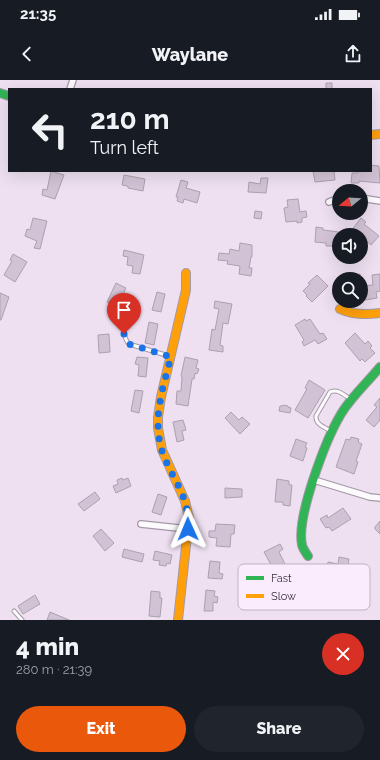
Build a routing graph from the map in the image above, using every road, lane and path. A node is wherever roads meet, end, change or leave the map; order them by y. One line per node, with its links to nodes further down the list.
1 (368, 199): 3 (street)
2 (332, 201): 4 (street)
3 (380, 201)
4 (329, 202)
5 (186, 273): 9 (street)
6 (114, 309): 9 (lane)
7 (340, 309): 8 (street)
8 (380, 313)
9 (171, 357): 16 (street)
10 (380, 367): 11 (street)
11 (351, 400): 12 (street); 12 (lane)
12 (332, 431): 13 (street)
13 (314, 480): 14 (street); 17 (street)
14 (380, 498)
15 (141, 524): 16 (street)
16 (188, 529): 20 (street)
17 (308, 556)
18 (14, 611): 19 (lane)
19 (22, 620)
20 (178, 620)

